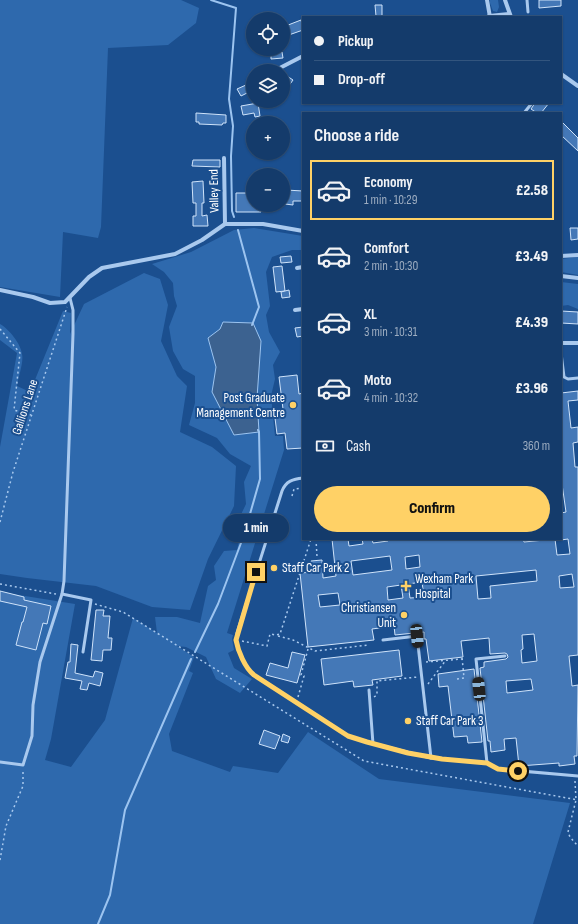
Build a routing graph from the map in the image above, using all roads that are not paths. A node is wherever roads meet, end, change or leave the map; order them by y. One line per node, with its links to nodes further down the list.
1 (487, 0): 6 (street)
2 (505, 0): 5 (street)
3 (527, 0): 4 (lane)
4 (528, 12)
5 (510, 15): 7 (street)
6 (489, 16)
7 (500, 16)
8 (302, 57): 9 (street)
9 (288, 64)
10 (562, 75): 11 (street)
11 (578, 86)
12 (531, 104): 13 (lane)
13 (525, 112)
14 (224, 158): 15 (street, Valley End)
15 (225, 224): 16 (street); 24 (street)
16 (302, 231)
17 (578, 255): 18 (street)
18 (562, 256)
19 (302, 267): 20 (street)
20 (297, 268)
21 (562, 276): 22 (street)
22 (578, 278)
23 (0, 290): 24 (street)
24 (70, 298): 32 (lane)
25 (302, 309): 26 (street)
26 (295, 310)
27 (562, 343): 28 (street)
28 (578, 344)
29 (562, 361): 30 (lane)
30 (578, 378)
31 (302, 478): 37 (lane)
32 (62, 594): 34 (lane); 39 (lane)
33 (383, 640): 38 (lane)
34 (83, 652)
35 (504, 656): 40 (lane)
36 (369, 690): 37 (lane)
37 (373, 744): 38 (lane)
38 (431, 758): 40 (lane)
39 (0, 762)
40 (487, 763): 41 (lane)
41 (577, 776)

